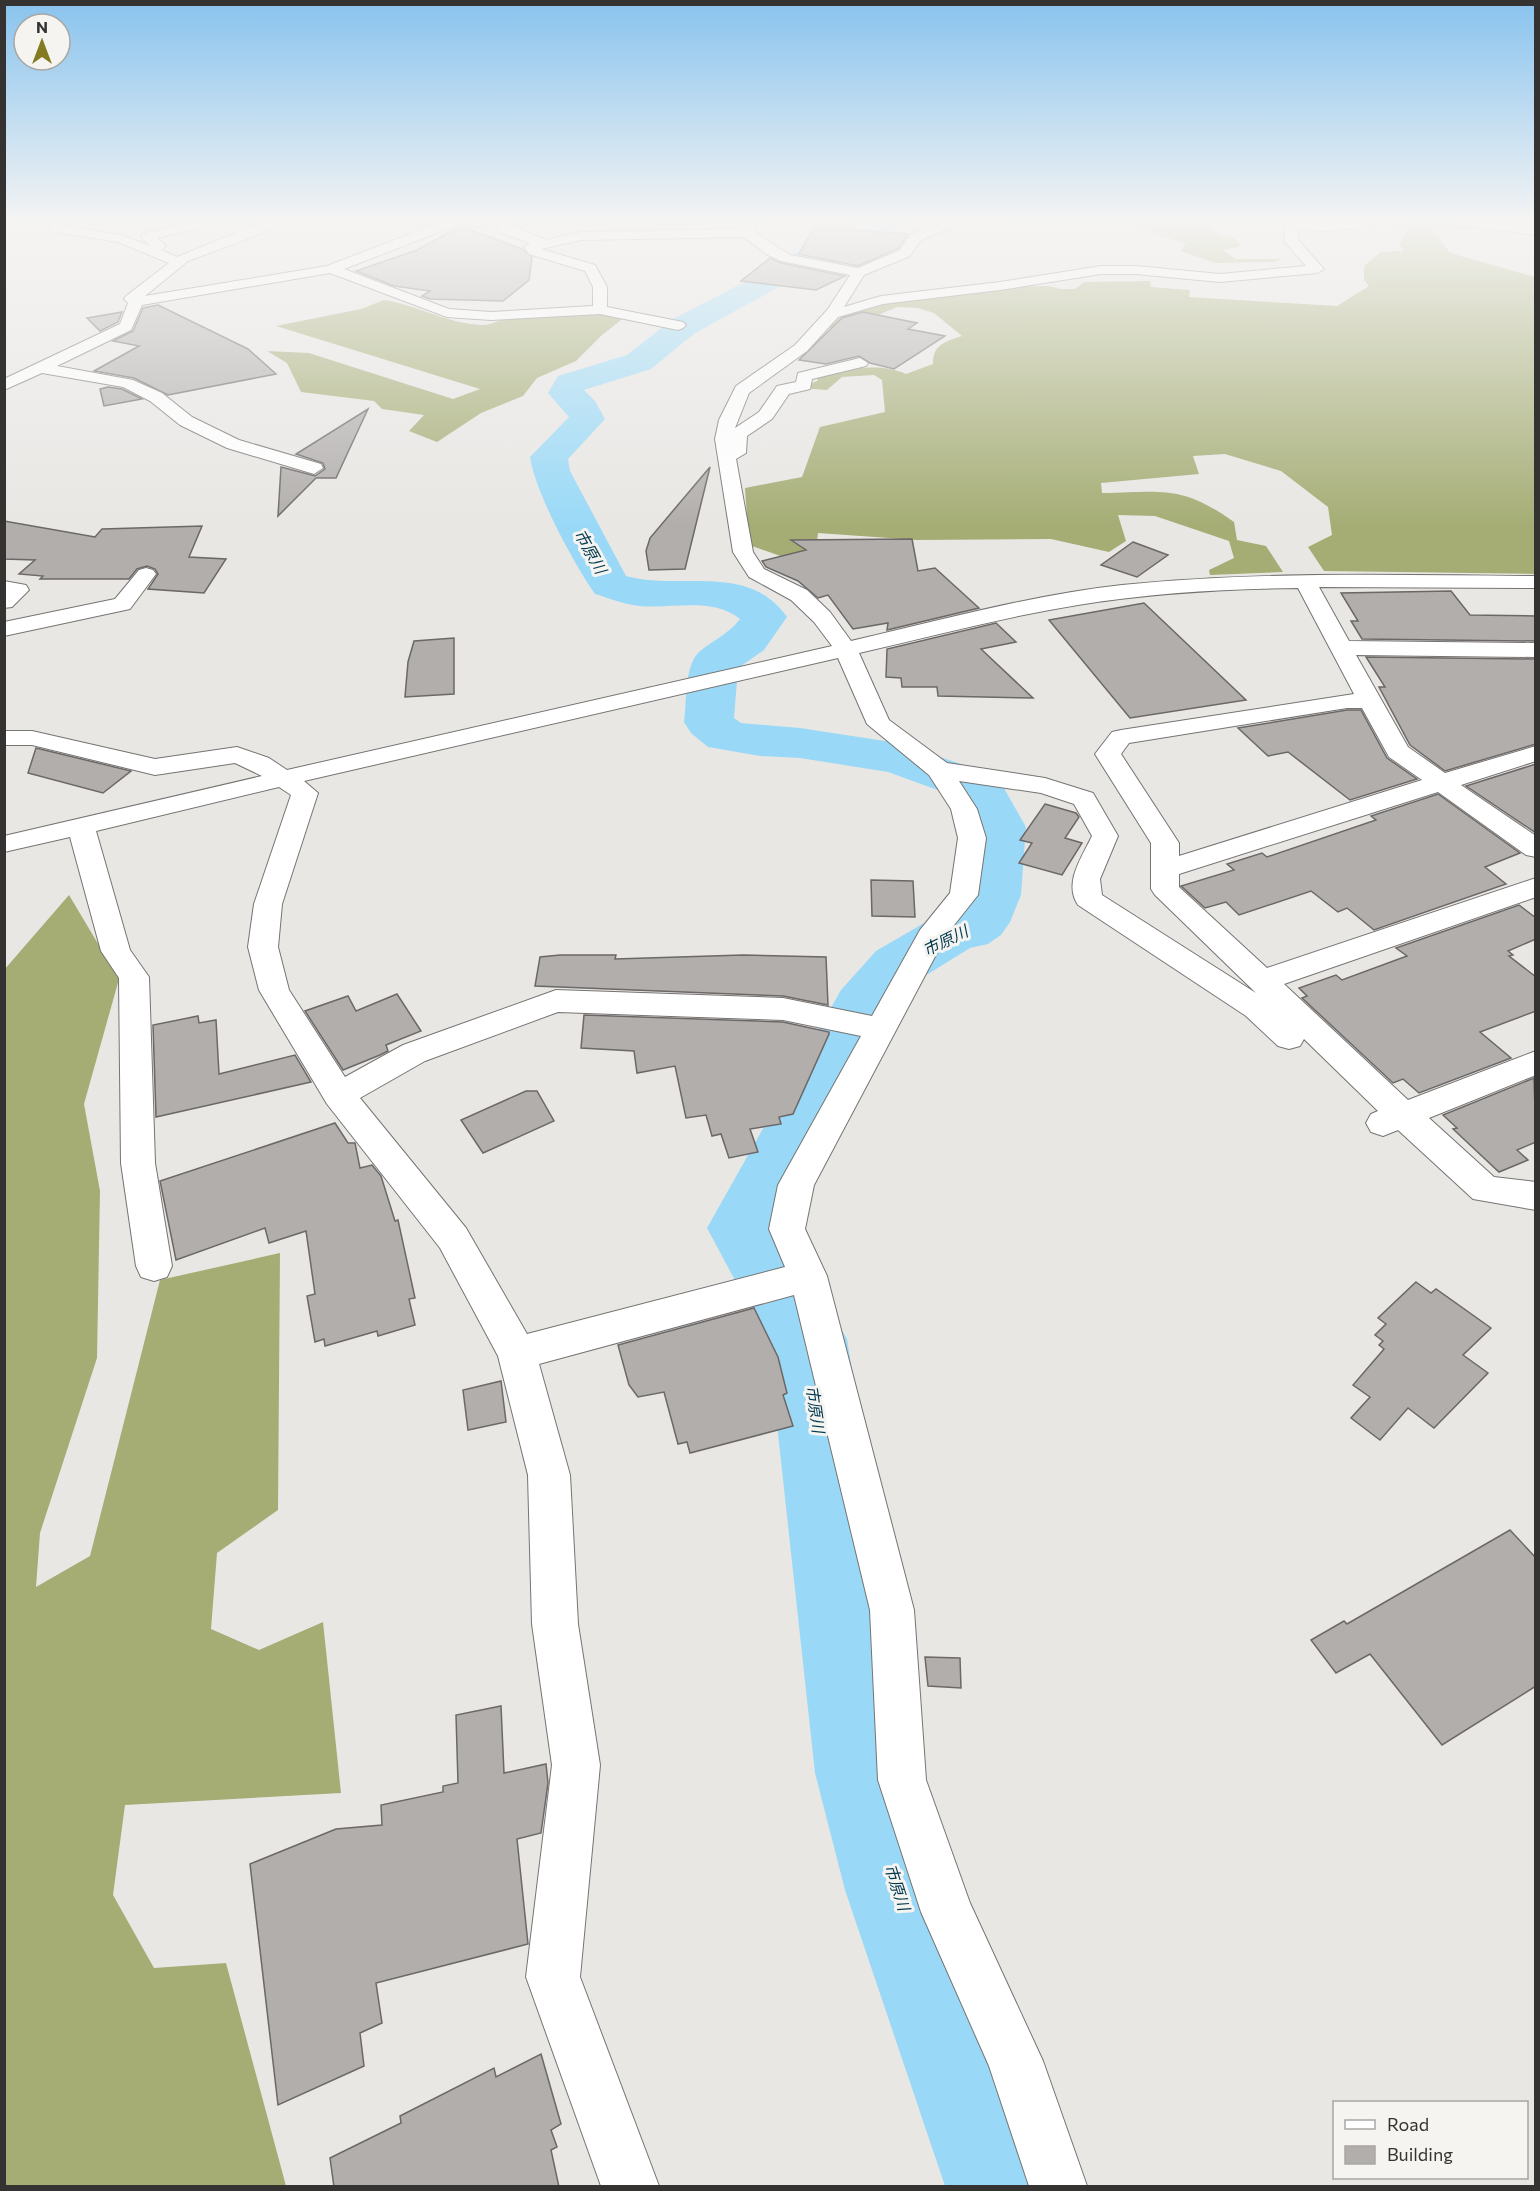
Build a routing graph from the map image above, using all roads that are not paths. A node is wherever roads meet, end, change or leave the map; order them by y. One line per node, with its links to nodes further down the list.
1 (128, 321): 6 (street)
2 (658, 321): 4 (street)
3 (826, 321): 8 (street)
4 (678, 325)
5 (860, 363): 8 (street)
6 (40, 368): 7 (street); 9 (street)
7 (4, 384)
8 (727, 456): 17 (street)
9 (314, 468)
10 (147, 574): 15 (street)
11 (1305, 582): 12 (street); 16 (street); 17 (street)
12 (1536, 582)
13 (4, 587): 14 (street)
14 (4, 602)
15 (4, 629)
16 (1341, 648): 18 (street); 19 (street)
17 (846, 650): 22 (street); 23 (street)
18 (1536, 650)
19 (1370, 701): 24 (street); 28 (street)
20 (4, 738): 23 (street)
21 (1536, 753): 24 (street)
22 (939, 770): 31 (street); 34 (street)
23 (287, 779): 25 (street); 33 (street)
24 (1442, 783): 27 (street); 28 (street)
25 (81, 826): 26 (street); 36 (street)
26 (4, 843)
27 (1536, 849)
28 (1165, 869): 30 (street)
29 (1536, 887): 30 (street)
30 (1262, 981): 34 (street)
31 (881, 1029): 33 (street); 37 (street)
32 (1536, 1062): 34 (street)
33 (339, 1095): 38 (street)
34 (1402, 1114): 35 (street)
35 (1536, 1196)
36 (154, 1266)
37 (808, 1276): 38 (street); 40 (street)
38 (517, 1353): 39 (street)
39 (630, 2187)
40 (1058, 2187)

